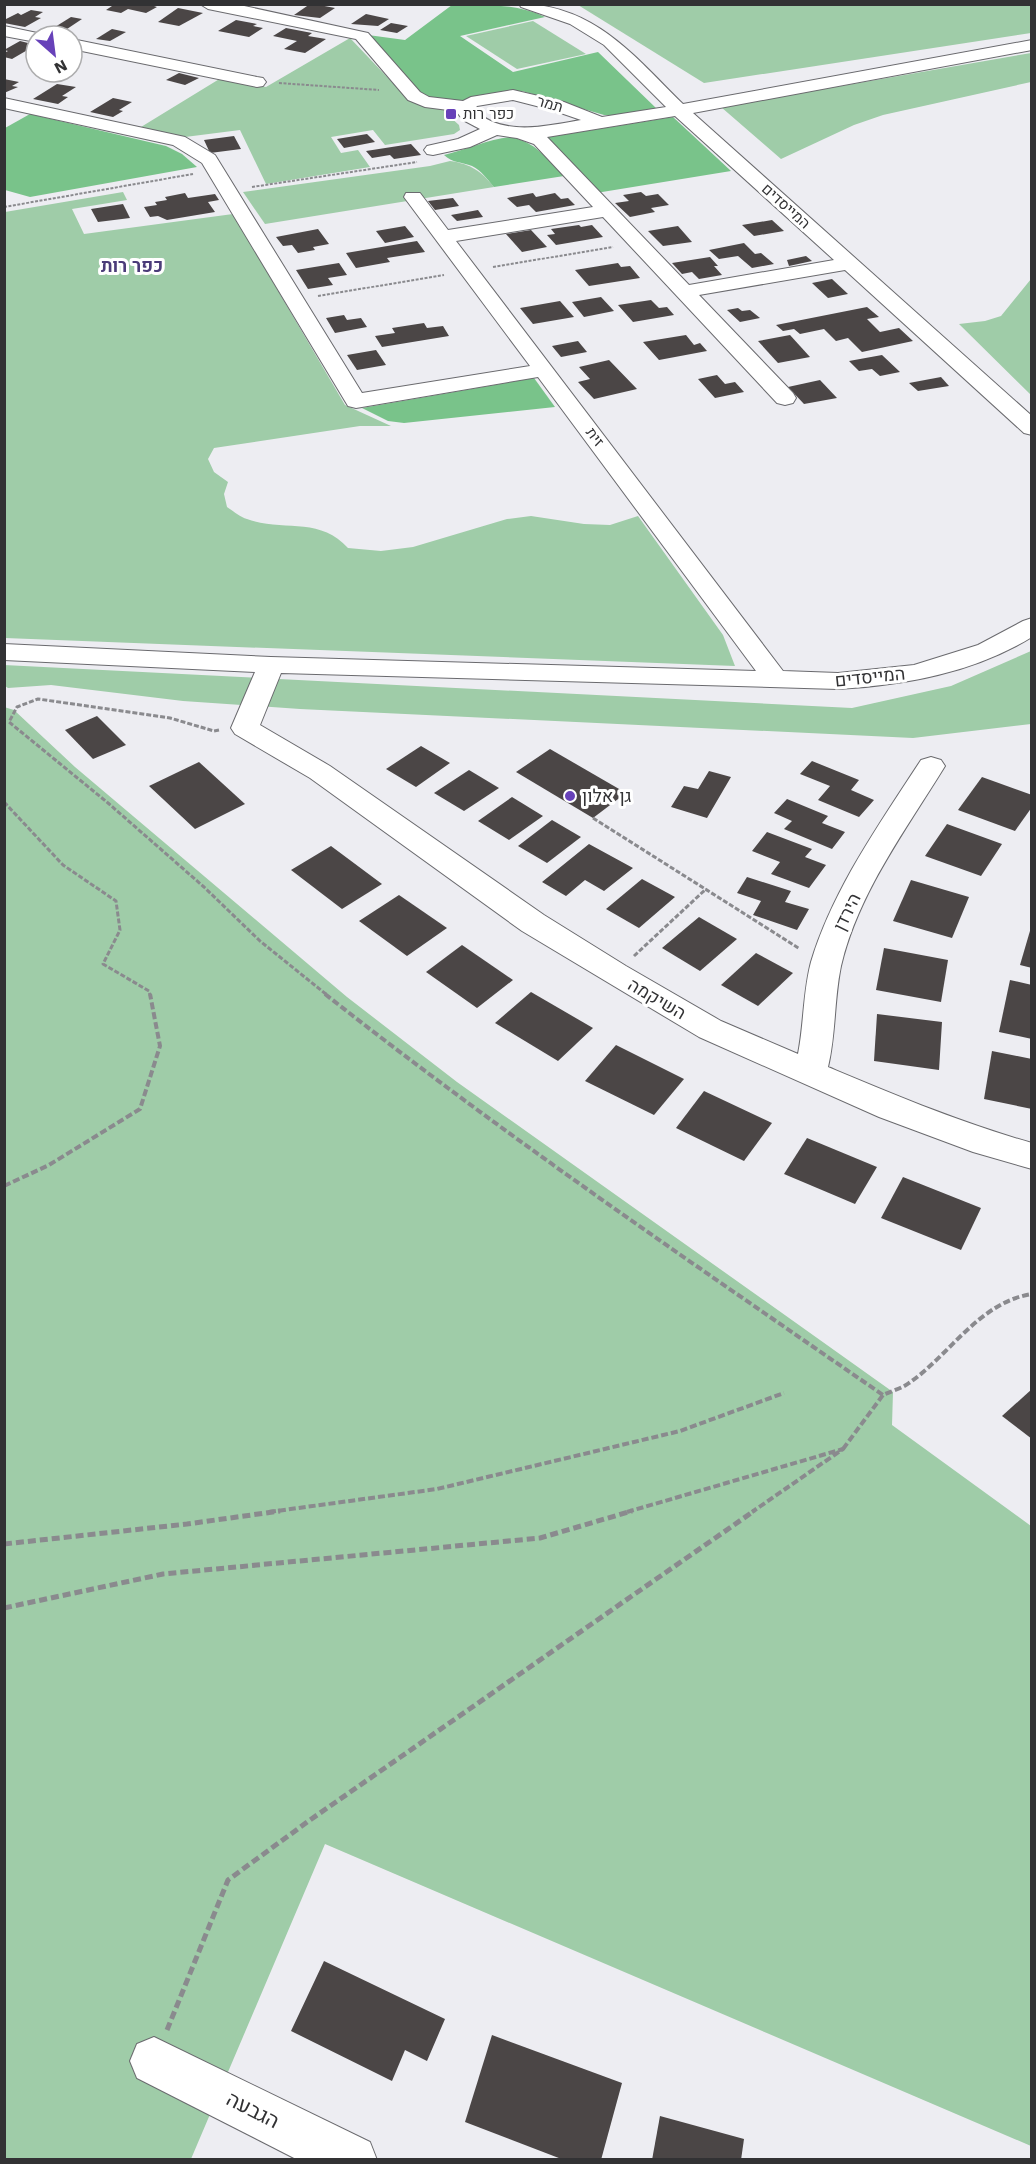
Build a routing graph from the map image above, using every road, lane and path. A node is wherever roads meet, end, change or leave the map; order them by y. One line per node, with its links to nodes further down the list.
1 (527, 4): 11 (street, המייסדים)
2 (219, 5): 8 (street)
3 (7, 33): 4 (street)
4 (24, 35)
5 (1032, 45): 11 (street, תמר)
6 (84, 46): 7 (street)
7 (257, 82): 8 (path)
8 (411, 92): 10 (street)
9 (4, 103): 17 (street)
10 (472, 104): 12 (street); 13 (street, תמר); 14 (street, תמר)
11 (680, 110): 13 (street, תמר); 23 (street, המייסדים)
12 (555, 122)
13 (599, 123): 15 (street, תמר)
14 (497, 128): 15 (street, תמר); 16 (street)
15 (522, 134): 21 (street)
16 (434, 150): 18 (path)
17 (218, 170): 18 (street); 20 (path)
18 (230, 191): 25 (street)
19 (413, 197): 22 (street, זית)
20 (4, 207)
21 (607, 211): 22 (street); 24 (street)
22 (443, 237): 25 (street, זית)
23 (849, 263): 24 (street); 27 (street, המייסדים)
24 (684, 292): 26 (street)
25 (544, 369): 31 (street, זית)
26 (785, 398)
27 (1032, 428)
28 (1032, 626): 31 (street, המייסדים)
29 (4, 652): 30 (street, המייסדים)
30 (271, 665): 31 (street, המייסדים); 32 (street)
31 (775, 680)
32 (245, 728): 38 (street, השיקמה); 44 (path)
33 (931, 766): 37 (street, הירדן)
34 (4, 802): 41 (path)
35 (593, 818): 36 (path)
36 (706, 889): 37 (path); 38 (path)
37 (826, 965): 39 (street, הירדן)
38 (615, 974): 39 (street, השיקמה)
39 (810, 1074): 40 (street, השיקמה)
40 (1032, 1156)
41 (4, 1186)
42 (1032, 1294): 44 (path)
43 (784, 1394): 46 (path)
44 (883, 1395): 45 (path)
45 (843, 1449): 47 (path); 48 (path)
46 (4, 1544)
47 (4, 1608)
48 (154, 2061): 49 (street, הגבעה)
49 (352, 2160)

